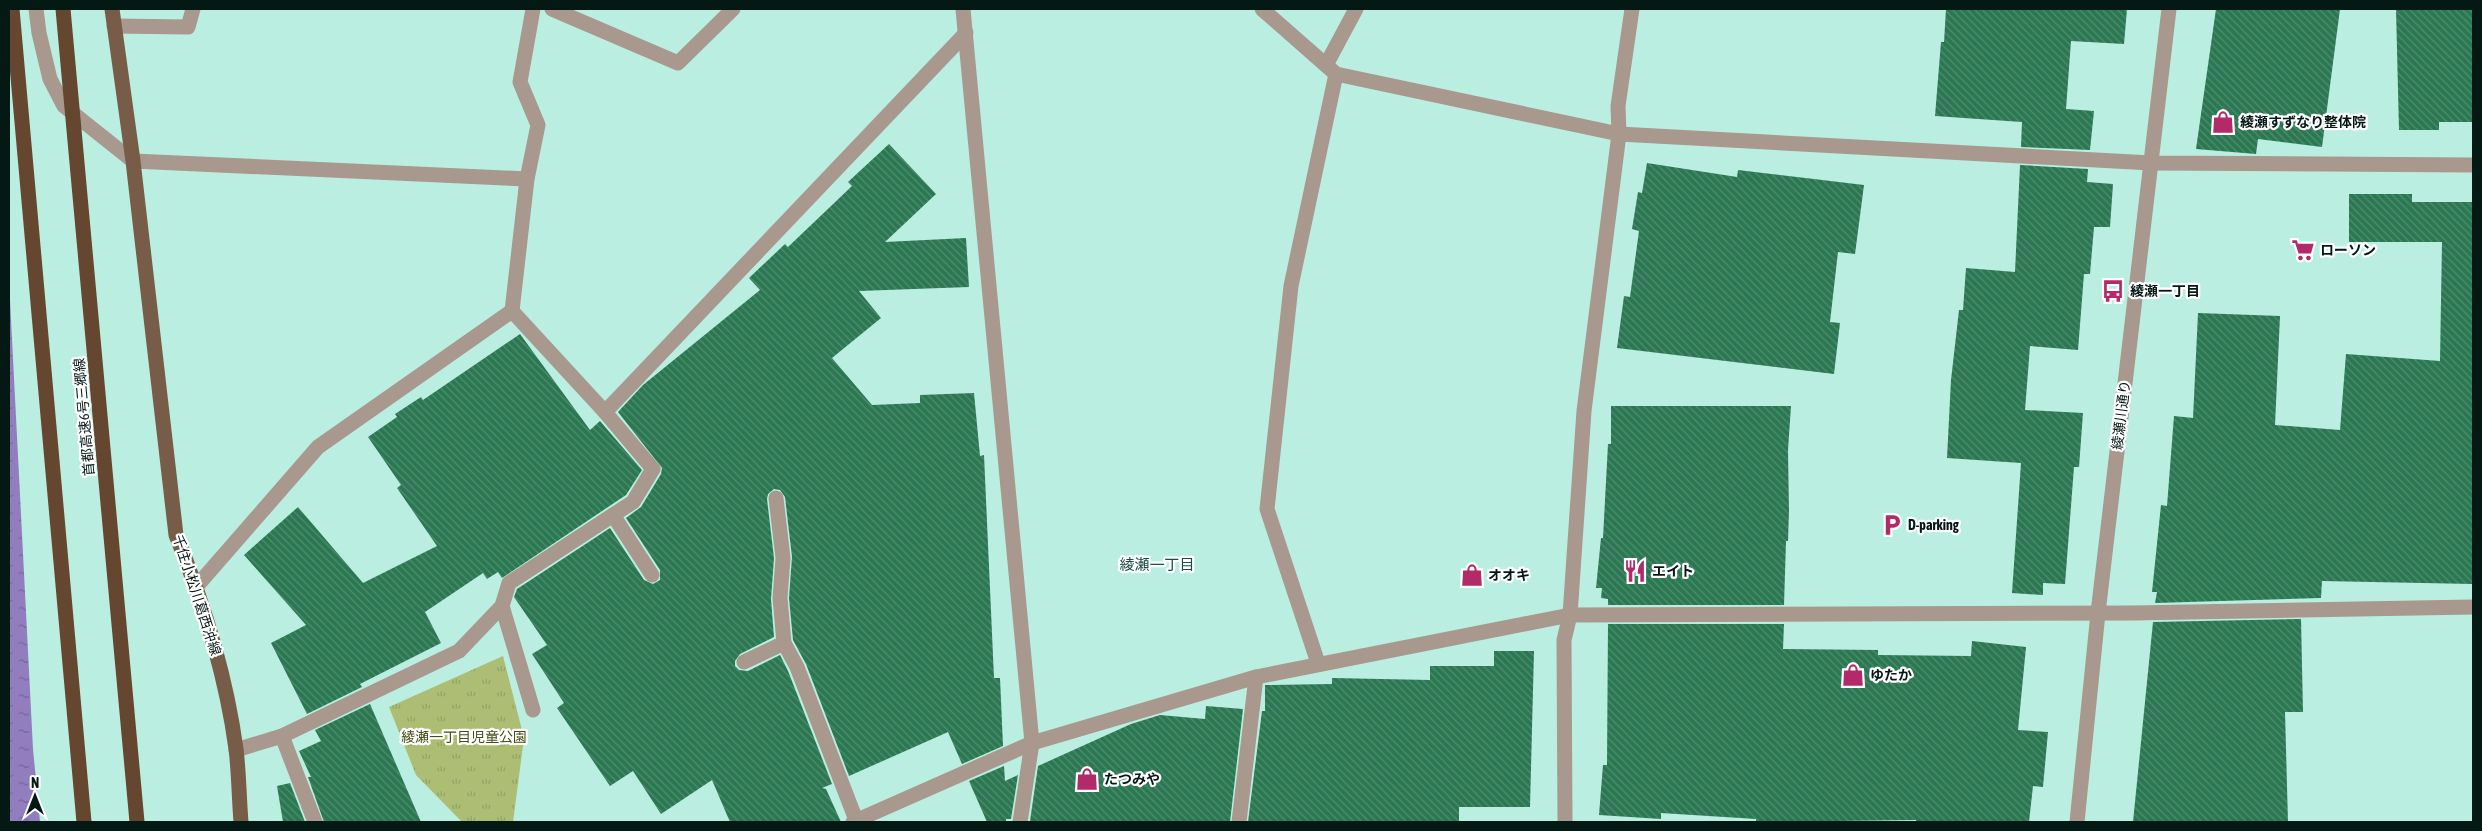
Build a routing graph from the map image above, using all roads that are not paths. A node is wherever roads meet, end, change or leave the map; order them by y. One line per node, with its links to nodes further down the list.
1 (12, 9): 41 (highway)
2 (36, 9): 18 (street)
3 (63, 9): 42 (highway, 首都高速6号三郷線)
4 (112, 9): 14 (main road, 千住小松川葛西沖線)
5 (193, 9): 14 (street)
6 (533, 9): 21 (street)
7 (552, 9): 8 (street)
8 (733, 9)
9 (963, 9): 15 (street)
10 (1262, 9): 16 (street)
11 (1356, 9): 16 (street)
12 (1632, 9): 17 (street)
13 (2169, 9): 19 (street, 綾瀬川通り)
14 (114, 26): 18 (main road, 千住小松川葛西沖線)
15 (966, 33): 23 (street); 38 (street)
16 (1331, 69): 17 (street); 34 (street)
17 (1619, 134): 19 (street); 31 (street)
18 (133, 161): 21 (street); 27 (main road, 千住小松川葛西沖線)
19 (2151, 163): 20 (street); 30 (street, 綾瀬川通り)
20 (2473, 165)
21 (527, 179): 22 (street)
22 (512, 311): 23 (street); 27 (street)
23 (605, 412): 25 (street)
24 (776, 498): 32 (street)
25 (613, 515): 26 (street); 28 (street)
26 (652, 575)
27 (196, 586): 39 (main road, 千住小松川葛西沖線)
28 (502, 606): 36 (street); 37 (street)
29 (2473, 607): 30 (street)
30 (2098, 613): 31 (street); 48 (street, 綾瀬川通り)
31 (1570, 615): 34 (street); 47 (street)
32 (784, 643): 33 (street); 40 (street)
33 (744, 662)
34 (1318, 663): 35 (street)
35 (1256, 677): 38 (street); 46 (street)
36 (533, 710)
37 (282, 736): 39 (street); 44 (street)
38 (1032, 743): 40 (street); 45 (street)
39 (236, 750): 43 (main road, 千住小松川葛西沖線)
40 (855, 821)
41 (84, 822)
42 (137, 822)
43 (241, 822)
44 (315, 822)
45 (1020, 822)
46 (1239, 822)
47 (1565, 822)
48 (2077, 822)

